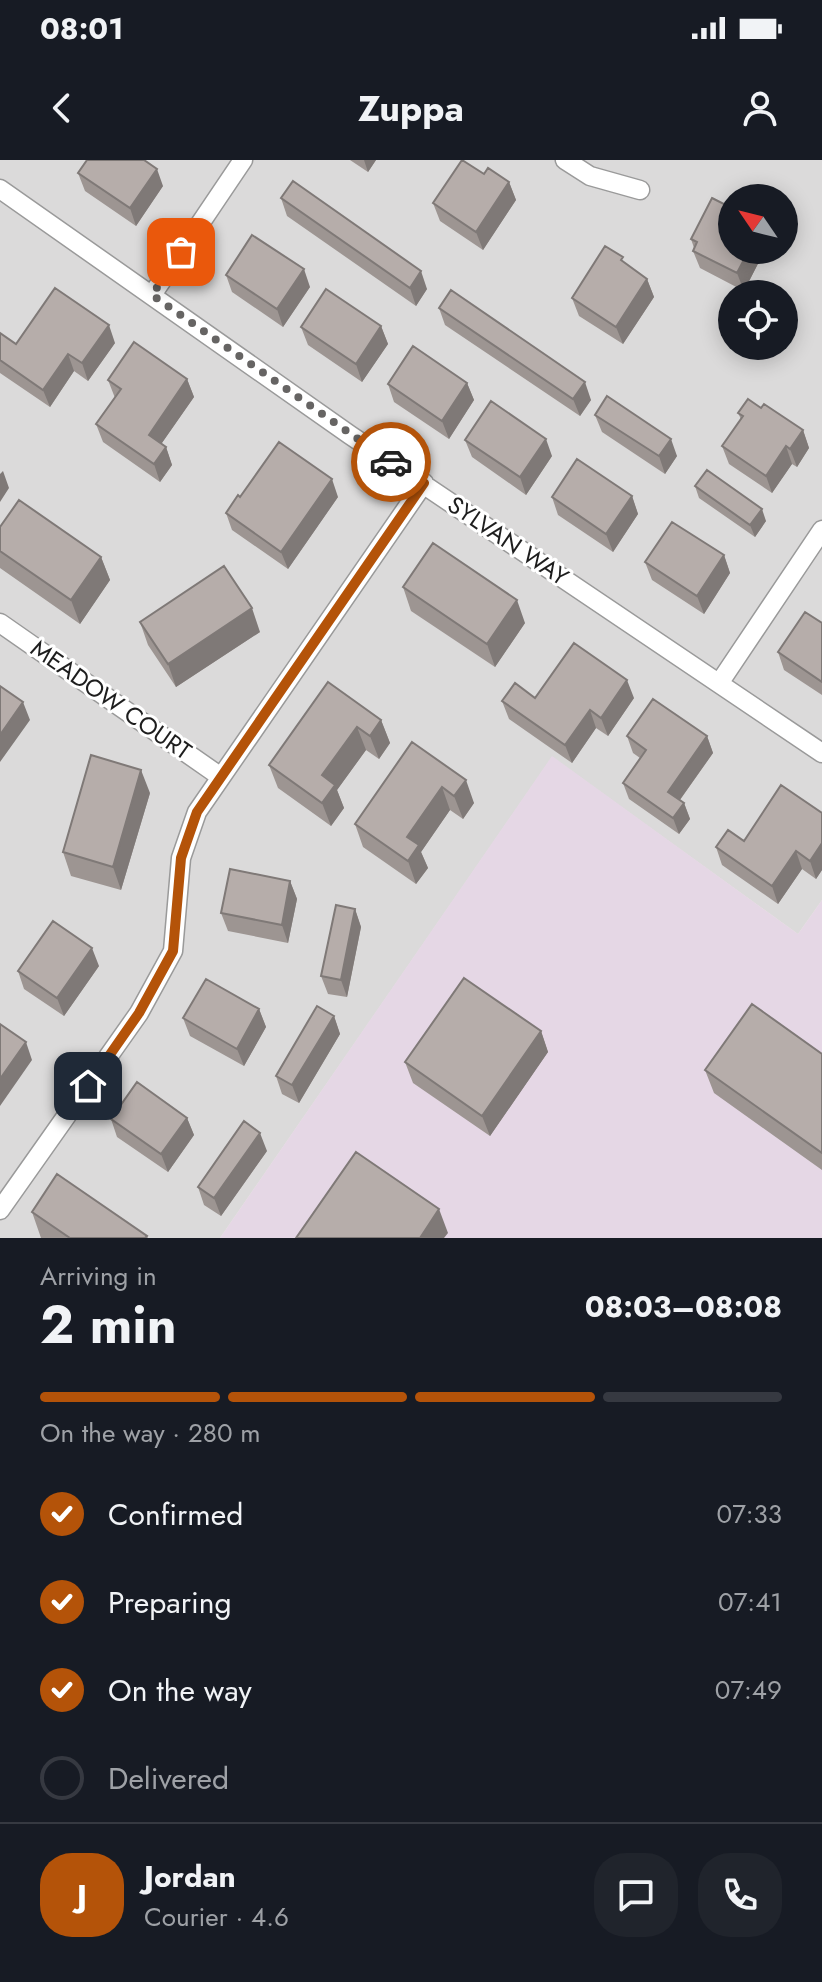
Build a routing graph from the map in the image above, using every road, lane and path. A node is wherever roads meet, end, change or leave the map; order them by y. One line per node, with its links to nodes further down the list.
1 (243, 160): 5 (street)
2 (565, 160): 4 (street)
3 (0, 189): 5 (street, SYLVAN WAY)
4 (640, 190)
5 (152, 295): 6 (street, SYLVAN WAY)
6 (424, 483): 9 (street, SYLVAN WAY); 11 (street)
7 (822, 530): 9 (street)
8 (0, 623): 11 (street, MEADOW COURT)
9 (720, 682): 10 (street, SYLVAN WAY)
10 (822, 753)
11 (221, 777): 12 (street)
12 (0, 1210)

